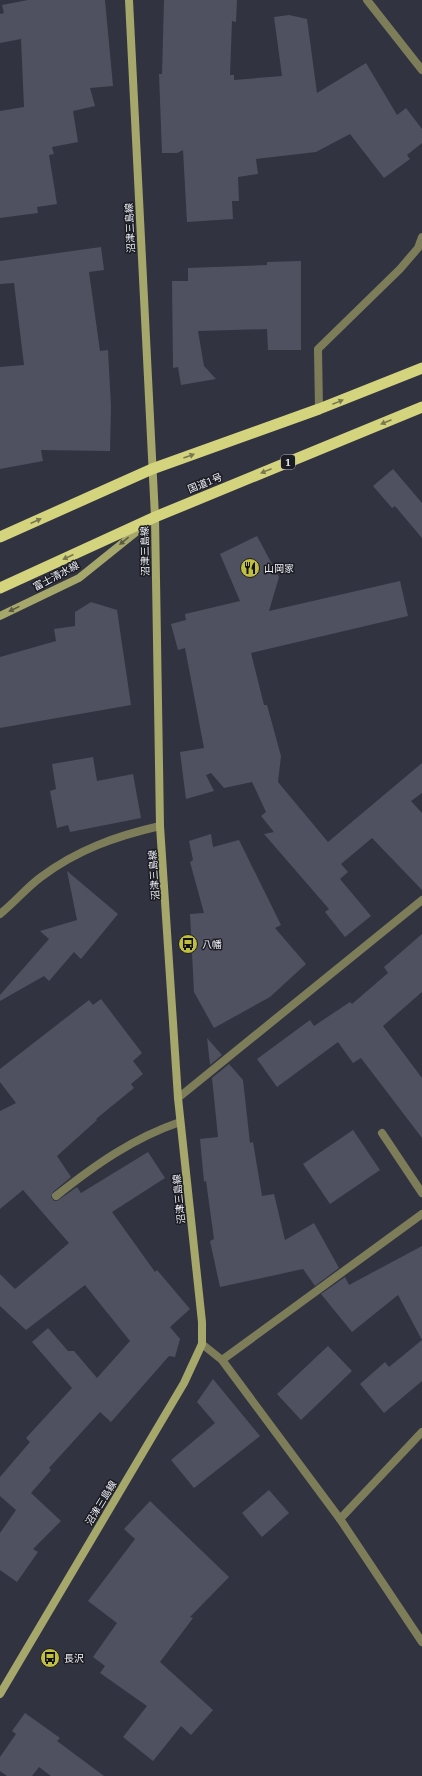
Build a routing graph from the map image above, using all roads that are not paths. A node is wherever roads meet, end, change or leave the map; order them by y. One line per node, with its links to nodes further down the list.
1 (129, 0): 8 (main road, 沼津三島線)
2 (367, 0): 3 (street)
3 (422, 70)
4 (422, 237): 7 (street)
5 (422, 368): 7 (highway, one-way to 5)
6 (422, 407): 9 (highway, 国道1号 / 1, one-way to 9)
7 (319, 409): 8 (highway, one-way to 7)
8 (152, 469): 9 (main road, 沼津三島線); 10 (highway, one-way to 8)
9 (155, 517): 11 (highway, 国道1号 / 1, one-way to 11); 12 (main road, 富士清水線, one-way to 12); 13 (main road, 沼津三島線)
10 (0, 537)
11 (0, 588)
12 (0, 616)
13 (160, 826): 15 (street); 16 (main road, 沼津三島線)
14 (422, 900): 16 (street)
15 (0, 914)
16 (178, 1098): 17 (main road, 沼津三島線)
17 (180, 1122): 20 (street); 22 (main road, 沼津三島線)
18 (382, 1133): 19 (street)
19 (422, 1193)
20 (56, 1196)
21 (422, 1214): 23 (street)
22 (202, 1344): 23 (street); 27 (main road, 沼津三島線)
23 (222, 1360): 25 (street)
24 (422, 1432): 25 (street)
25 (340, 1519): 26 (street)
26 (422, 1642)
27 (0, 1694)

